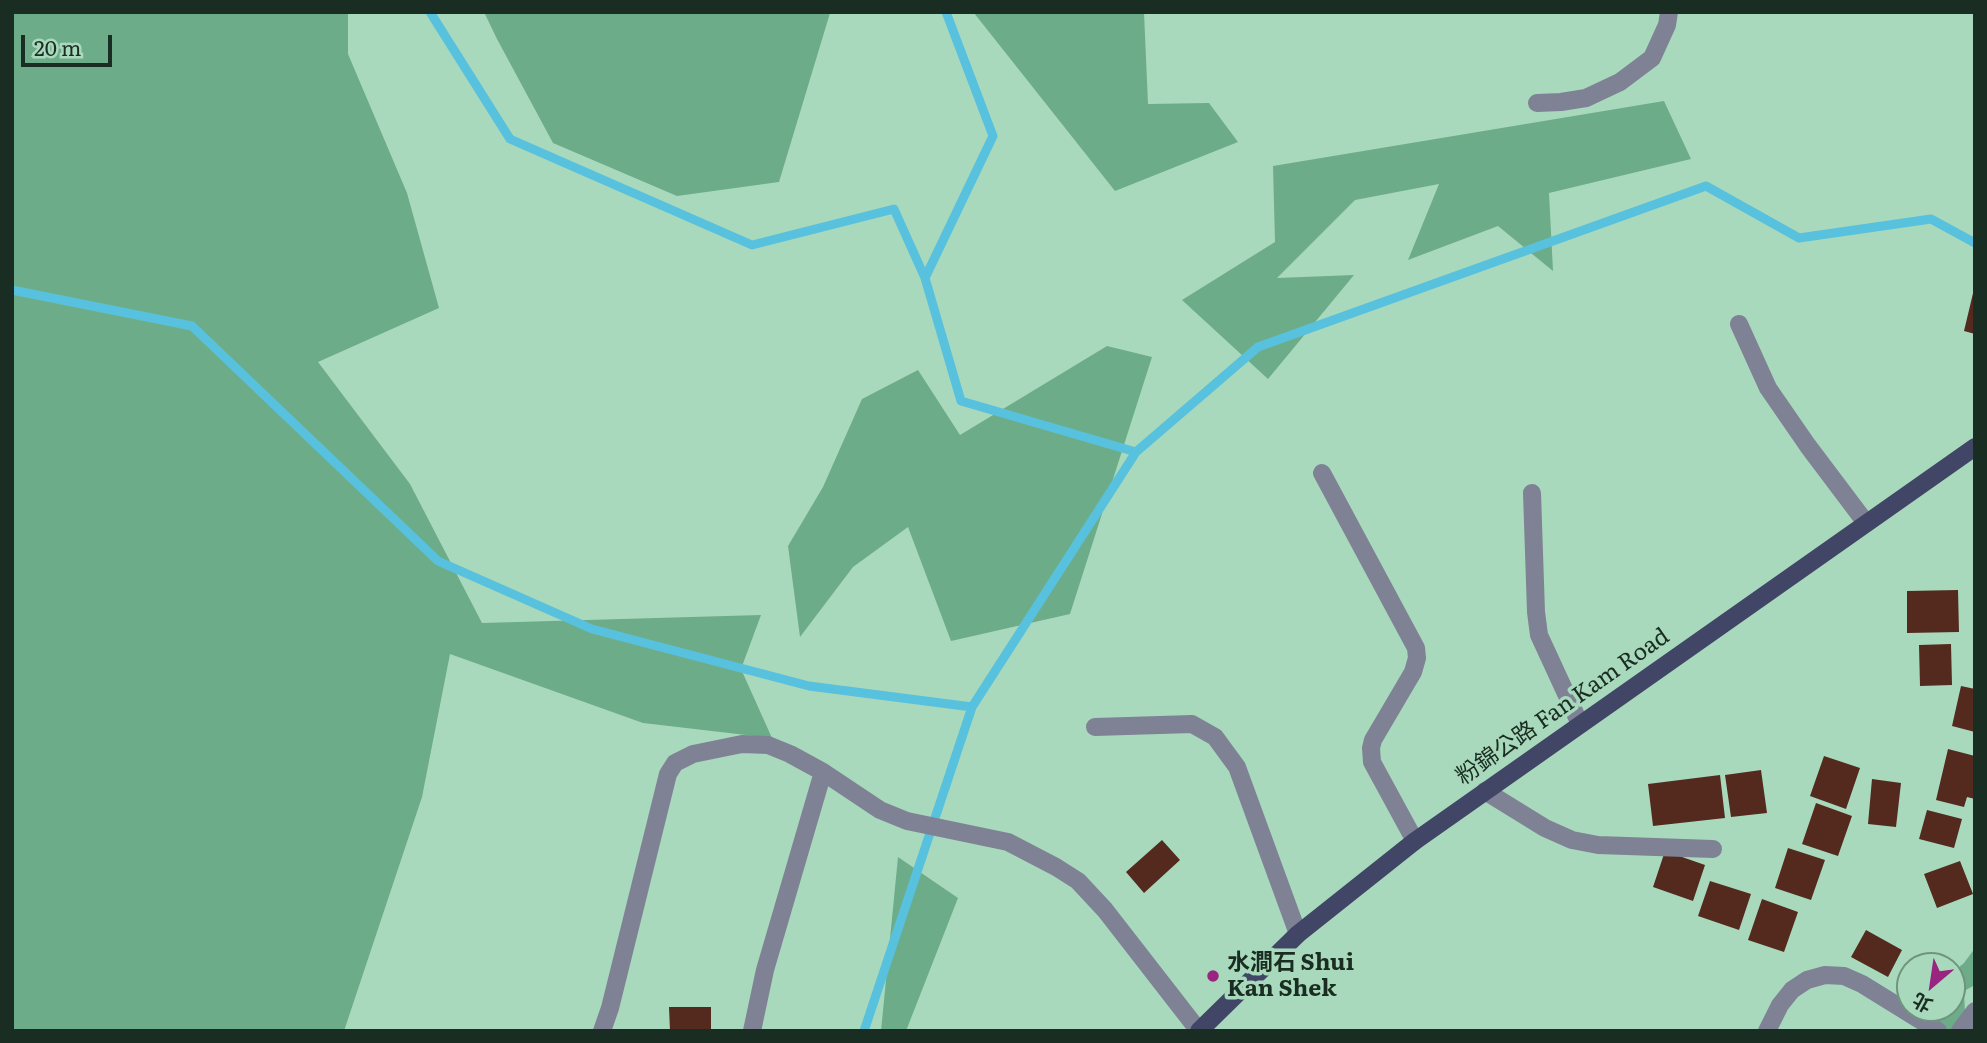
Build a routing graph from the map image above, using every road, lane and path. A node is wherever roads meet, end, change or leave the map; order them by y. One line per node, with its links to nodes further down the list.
1 (1669, 12): 2 (street)
2 (1537, 103)
3 (1739, 324): 7 (street)
4 (1975, 447): 7 (main road, 粉錦公路 Fan Kam Road)
5 (1322, 473): 12 (street)
6 (1532, 493): 8 (street)
7 (1866, 523): 8 (main road, 粉錦公路 Fan Kam Road)
8 (1580, 724): 11 (main road, 粉錦公路 Fan Kam Road)
9 (1095, 727): 14 (street)
10 (823, 772): 16 (street); 17 (street); 18 (street)
11 (1485, 791): 12 (main road, 粉錦公路 Fan Kam Road); 13 (street)
12 (1415, 841): 14 (main road, 粉錦公路 Fan Kam Road)
13 (1713, 849)
14 (1298, 934): 18 (main road, 粉錦公路 Fan Kam Road)
15 (1975, 1011): 21 (street)
16 (602, 1031)
17 (752, 1031)
18 (1199, 1031)
19 (1767, 1031): 20 (street)
20 (1938, 1031)
21 (1960, 1031)

